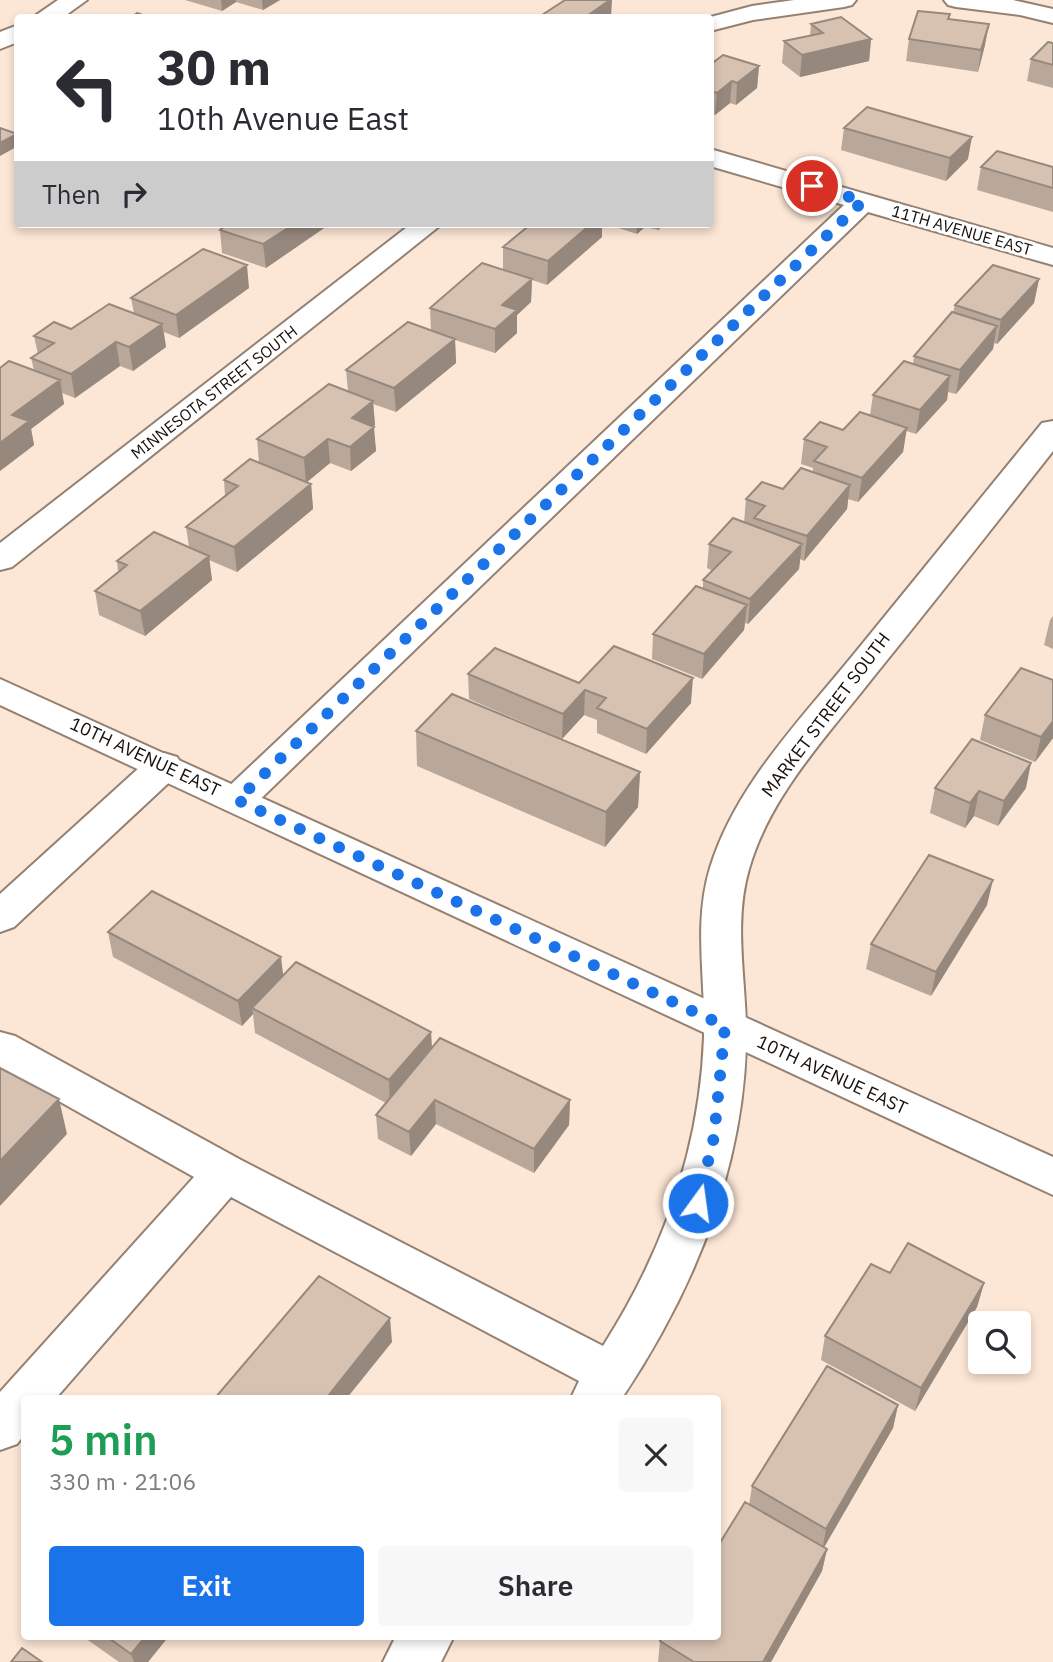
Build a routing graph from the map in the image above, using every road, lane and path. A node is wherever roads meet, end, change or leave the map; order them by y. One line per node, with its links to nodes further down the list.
1 (75, 0): 5 (street)
2 (844, 0): 7 (street)
3 (956, 0): 4 (street)
4 (1025, 4): 6 (street)
5 (51, 14)
6 (1053, 16)
7 (714, 23)
8 (714, 158): 9 (street, 11TH AVENUE EAST)
9 (863, 201): 11 (street, 11TH AVENUE EAST); 16 (street)
10 (423, 228): 13 (street, MINNESOTA STREET SOUTH)
11 (1053, 257)
12 (1053, 430): 18 (street, MARKET STREET SOUTH)
13 (0, 561)
14 (0, 691): 15 (street, 10TH AVENUE EAST)
15 (164, 766): 16 (street, 10TH AVENUE EAST); 17 (street)
16 (237, 800): 18 (street, 10TH AVENUE EAST)
17 (0, 917)
18 (725, 1026): 21 (street, 10TH AVENUE EAST); 22 (street, MARKET STREET SOUTH)
19 (0, 1048): 20 (street)
20 (225, 1173): 22 (street); 23 (street)
21 (1053, 1177)
22 (603, 1386)
23 (29, 1395)
24 (21, 1404): 25 (street)
25 (0, 1428)
26 (425, 1640): 27 (street)
27 (410, 1662)

